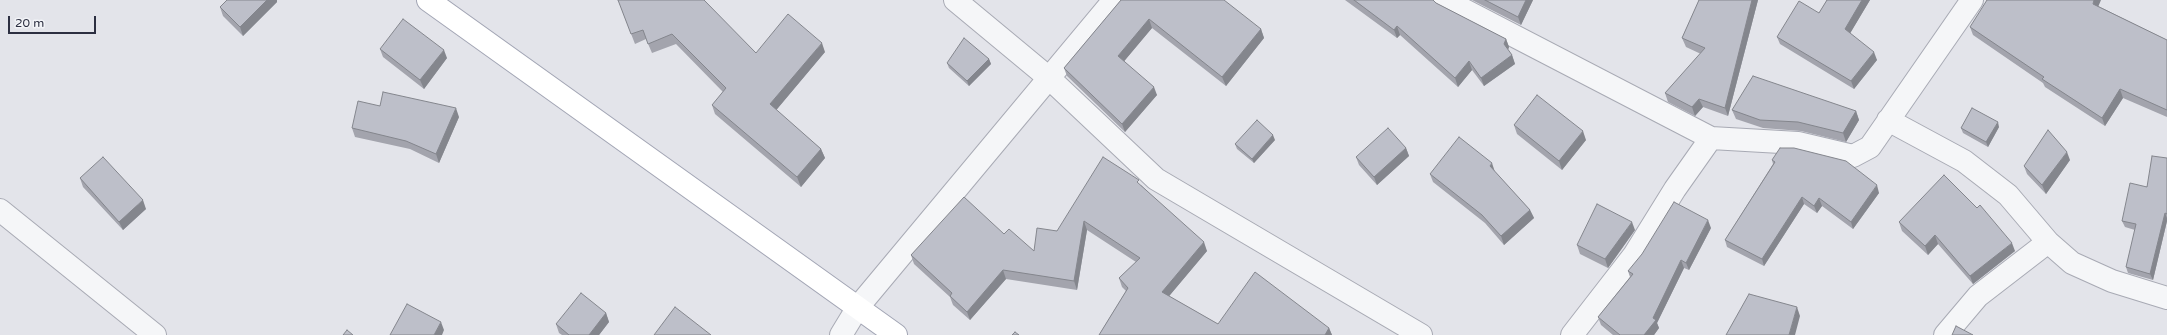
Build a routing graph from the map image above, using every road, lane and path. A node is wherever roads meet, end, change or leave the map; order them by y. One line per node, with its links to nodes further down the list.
1 (428, 0): 12 (main road)
2 (955, 0): 6 (street)
3 (1114, 0): 6 (street)
4 (1444, 0): 8 (street)
5 (1972, 0): 7 (street)
6 (1049, 78): 12 (street); 16 (street)
7 (1888, 120): 8 (street); 10 (street)
8 (1711, 138): 17 (street)
9 (0, 210): 13 (street)
10 (2048, 242): 11 (street); 18 (street)
11 (2167, 298)
12 (858, 307): 14 (street); 15 (main road)
13 (155, 335)
14 (841, 335)
15 (896, 335)
16 (1421, 335)
17 (1572, 335)
18 (1945, 335)

